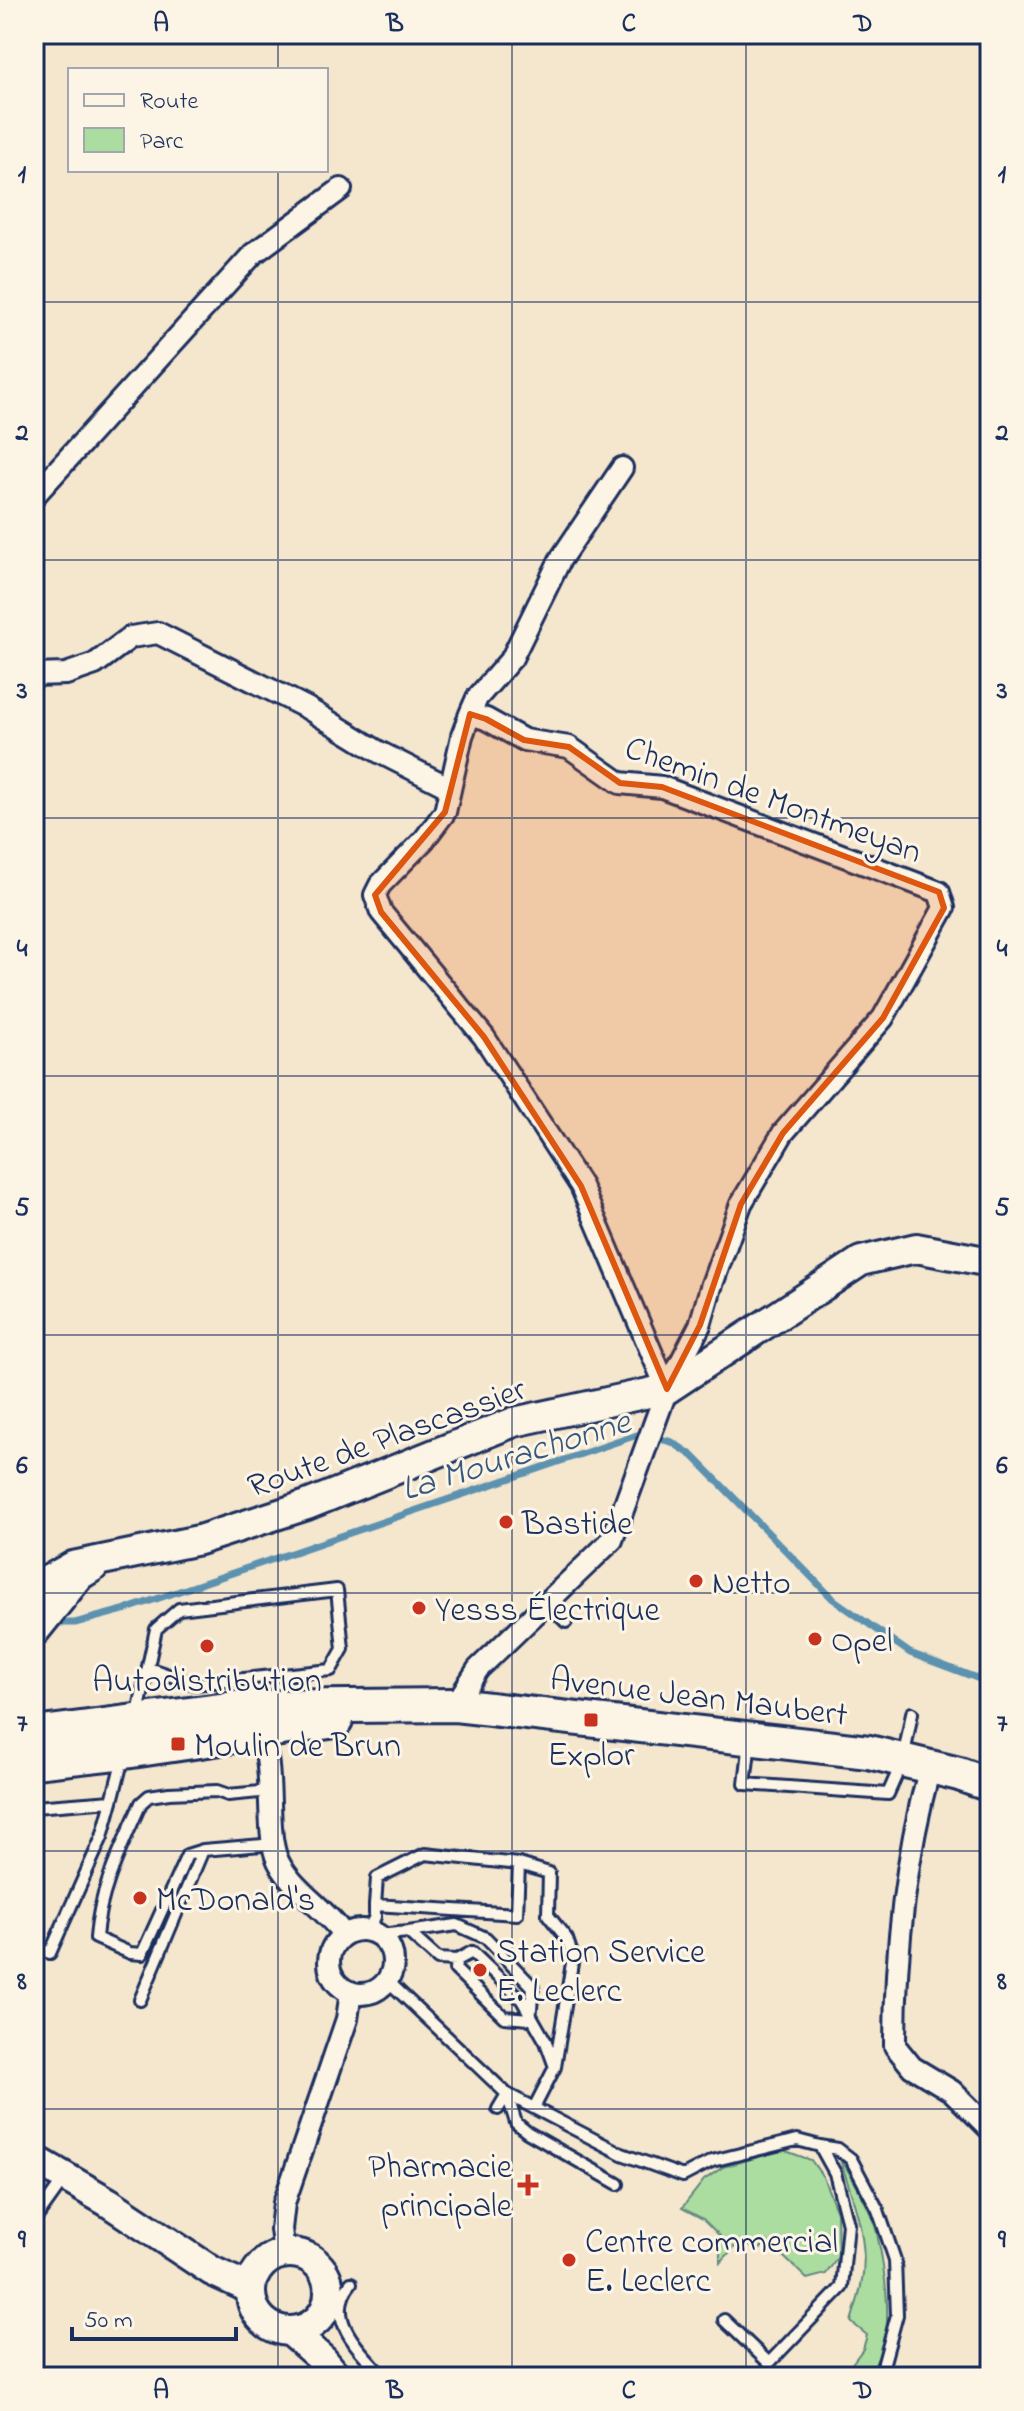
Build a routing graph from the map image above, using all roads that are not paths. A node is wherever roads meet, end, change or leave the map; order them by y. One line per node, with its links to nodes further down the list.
1 (341, 189): 3 (street)
2 (622, 468): 5 (street)
3 (34, 496)
4 (34, 675): 6 (street)
5 (470, 714): 6 (street); 8 (street, Chemin de Montmeyan)
6 (450, 788): 8 (street)
7 (990, 1262): 8 (street, Route de Plascassier)
8 (667, 1389): 9 (street, Route de Plascassier); 10 (street)
9 (46, 1594): 12 (street, Route de Plascassier)
10 (547, 1603): 11 (lane); 14 (street)
11 (566, 1622)
12 (34, 1632)
13 (148, 1668): 13 (lane); 18 (lane)
14 (455, 1705): 15 (main road, Avenue Jean Maubert); 20 (main road, Avenue Jean Maubert)
15 (395, 1706): 18 (main road, Avenue Jean Maubert); 19 (main road, Avenue Jean Maubert)
16 (912, 1713): 22 (lane)
17 (43, 1726): 18 (main road, Avenue Jean Maubert)
18 (129, 1732): 19 (main road, Avenue Jean Maubert); 21 (main road, Avenue Jean Maubert); 25 (lane)
19 (261, 1732): 24 (street)
20 (750, 1739): 22 (main road, Avenue Jean Maubert); 22 (lane)
21 (34, 1762)
22 (917, 1764): 23 (main road, Avenue Jean Maubert); 44 (street)
23 (990, 1785)
24 (270, 1791): 27 (street); 28 (lane)
25 (112, 1801): 26 (lane); 34 (lane)
26 (34, 1807)
27 (274, 1844): 28 (lane); 33 (street)
28 (203, 1850): 38 (lane)
29 (519, 1864): 30 (lane); 30 (lane); 40 (lane)
30 (375, 1905): 32 (lane)
31 (408, 1932): 32 (lane); 35 (lane); 39 (lane)
32 (373, 1933): 33 (street); 36 (street)
33 (344, 1935): 37 (street)
34 (34, 1947)
35 (457, 1960): 39 (lane); 39 (lane)
36 (387, 1980): 37 (street); 41 (lane)
37 (351, 1992): 50 (street)
38 (140, 2000)
39 (530, 2019): 40 (lane)
40 (555, 2067): 42 (lane)
41 (507, 2094): 42 (lane); 43 (lane); 48 (lane)
42 (535, 2106): 45 (lane)
43 (498, 2109)
44 (990, 2129)
45 (820, 2146): 53 (lane); 57 (lane)
46 (34, 2159): 47 (street)
47 (65, 2177): 49 (lane); 52 (street)
48 (618, 2184)
49 (34, 2221)
50 (284, 2253): 52 (street); 54 (street)
51 (351, 2283): 56 (lane)
52 (251, 2289): 54 (street)
53 (724, 2320)
54 (303, 2326): 55 (street)
55 (330, 2368)
56 (384, 2377)
57 (880, 2377)

